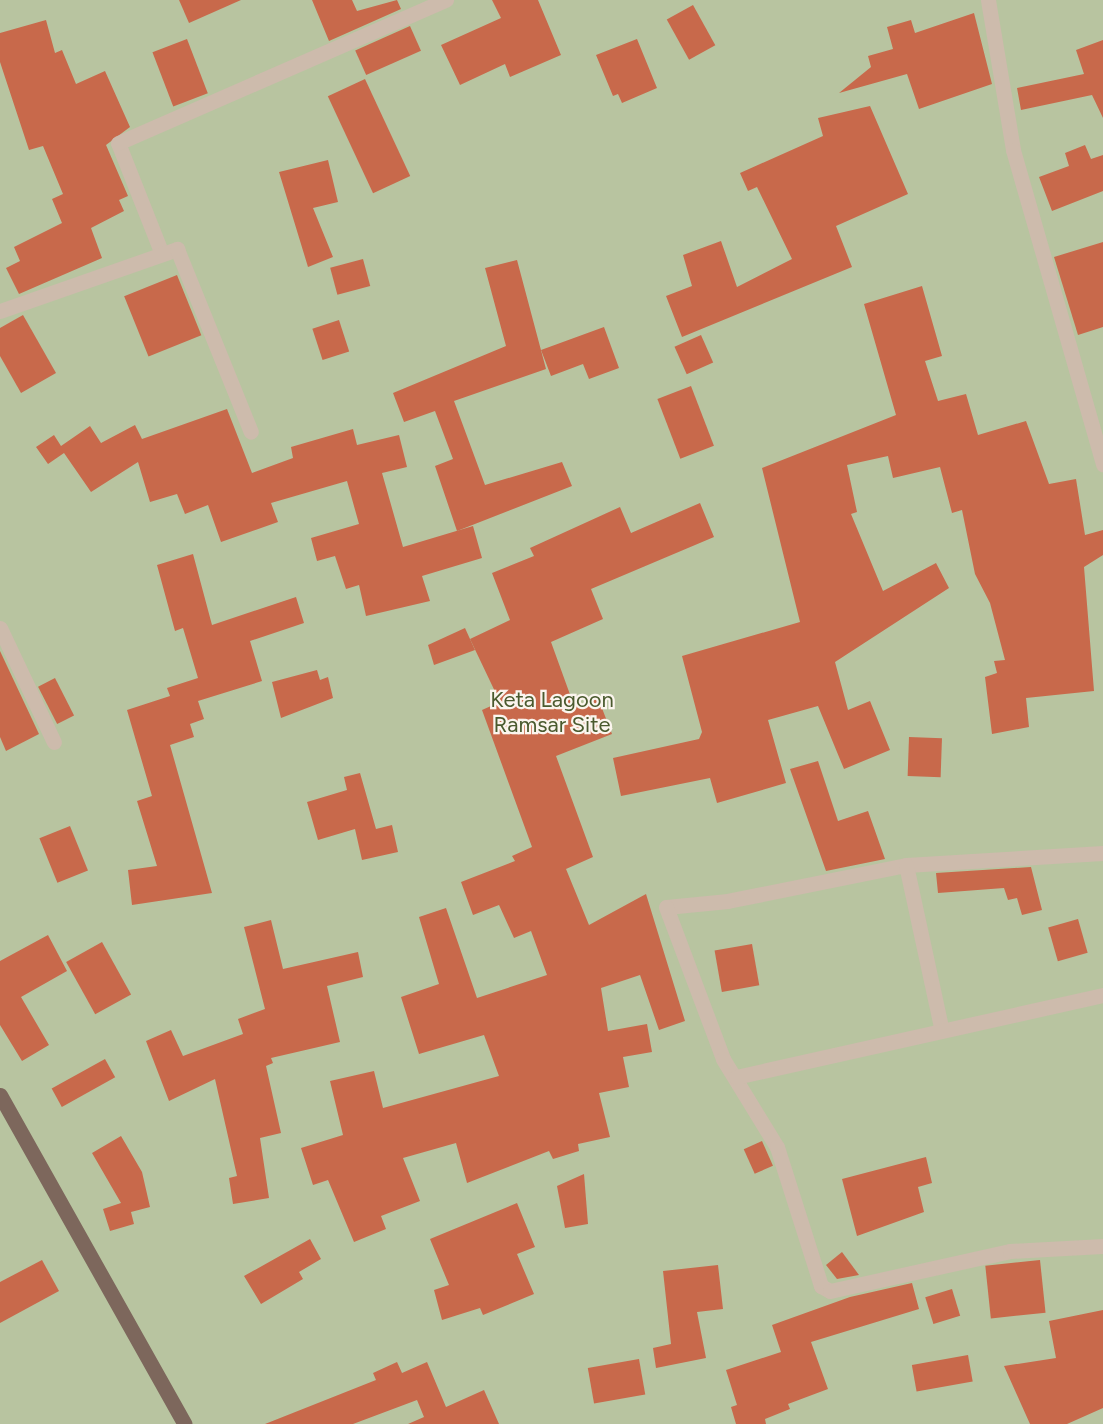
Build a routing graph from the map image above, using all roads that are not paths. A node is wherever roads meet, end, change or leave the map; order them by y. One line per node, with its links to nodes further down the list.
1 (446, 0): 3 (street)
2 (988, 0): 6 (street)
3 (162, 254): 4 (street); 5 (street)
4 (0, 311)
5 (251, 432)
6 (1103, 464)
7 (0, 628): 8 (street)
8 (54, 742)
9 (1103, 853): 10 (street)
10 (906, 866): 12 (street); 13 (street)
11 (1103, 995): 12 (street)
12 (941, 1027): 13 (street)
13 (736, 1077): 15 (street)
14 (0, 1095): 16 (main road)
15 (1103, 1246)
16 (185, 1424)

